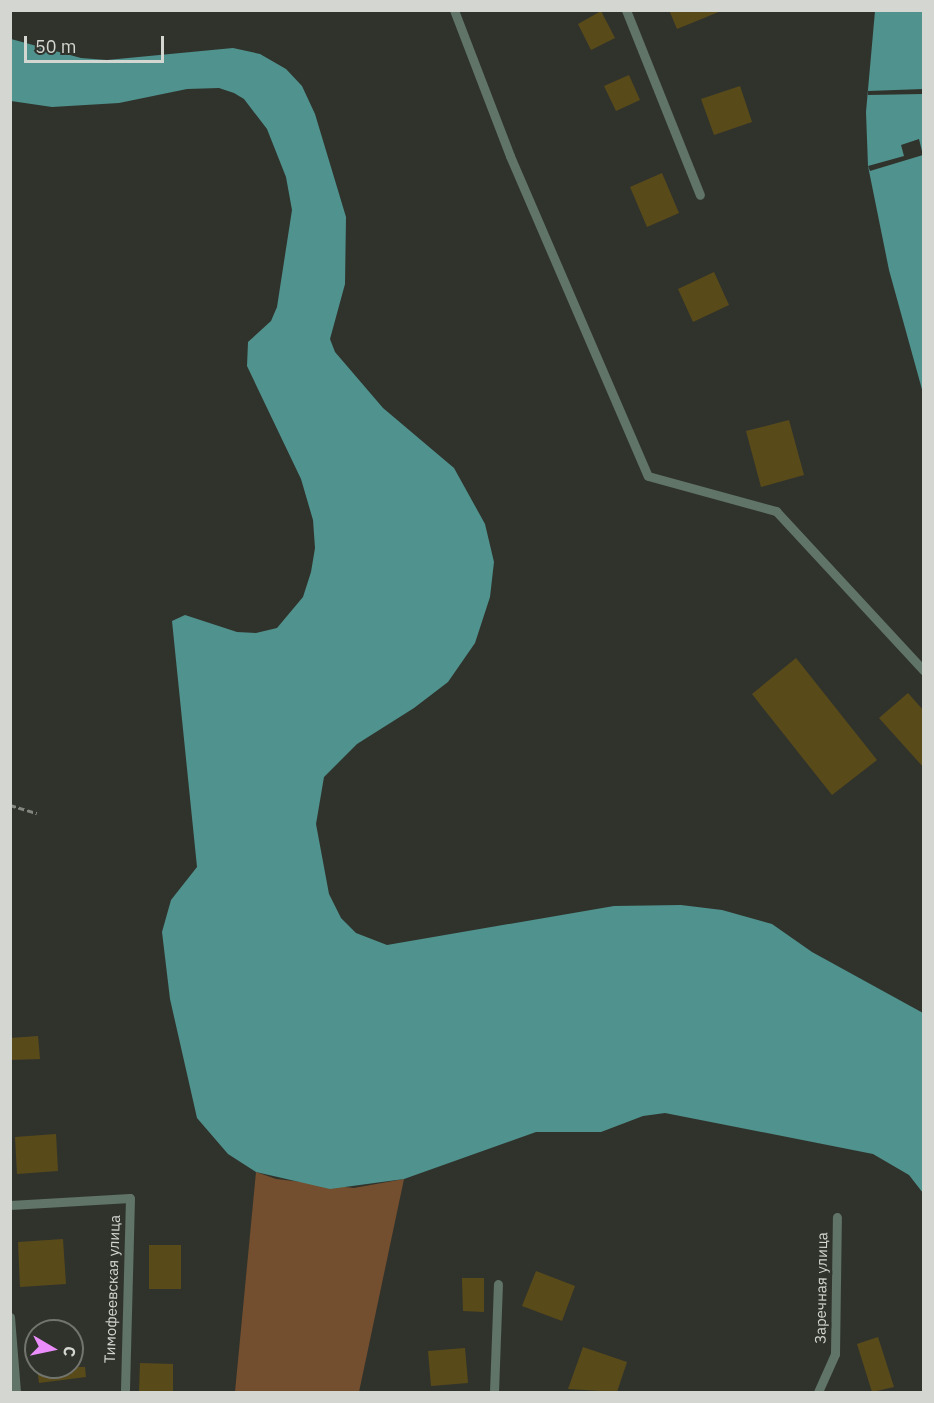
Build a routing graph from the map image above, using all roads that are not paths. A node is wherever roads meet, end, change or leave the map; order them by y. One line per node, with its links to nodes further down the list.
1 (454, 10): 4 (lane)
2 (626, 10): 3 (lane)
3 (700, 195)
4 (924, 671)
5 (10, 1205): 10 (lane, Тимофеевская улица)
6 (837, 1217): 12 (lane, Заречная улица)
7 (498, 1284): 11 (lane)
8 (10, 1317): 9 (lane)
9 (16, 1392)
10 (125, 1392)
11 (494, 1392)
12 (818, 1392)

